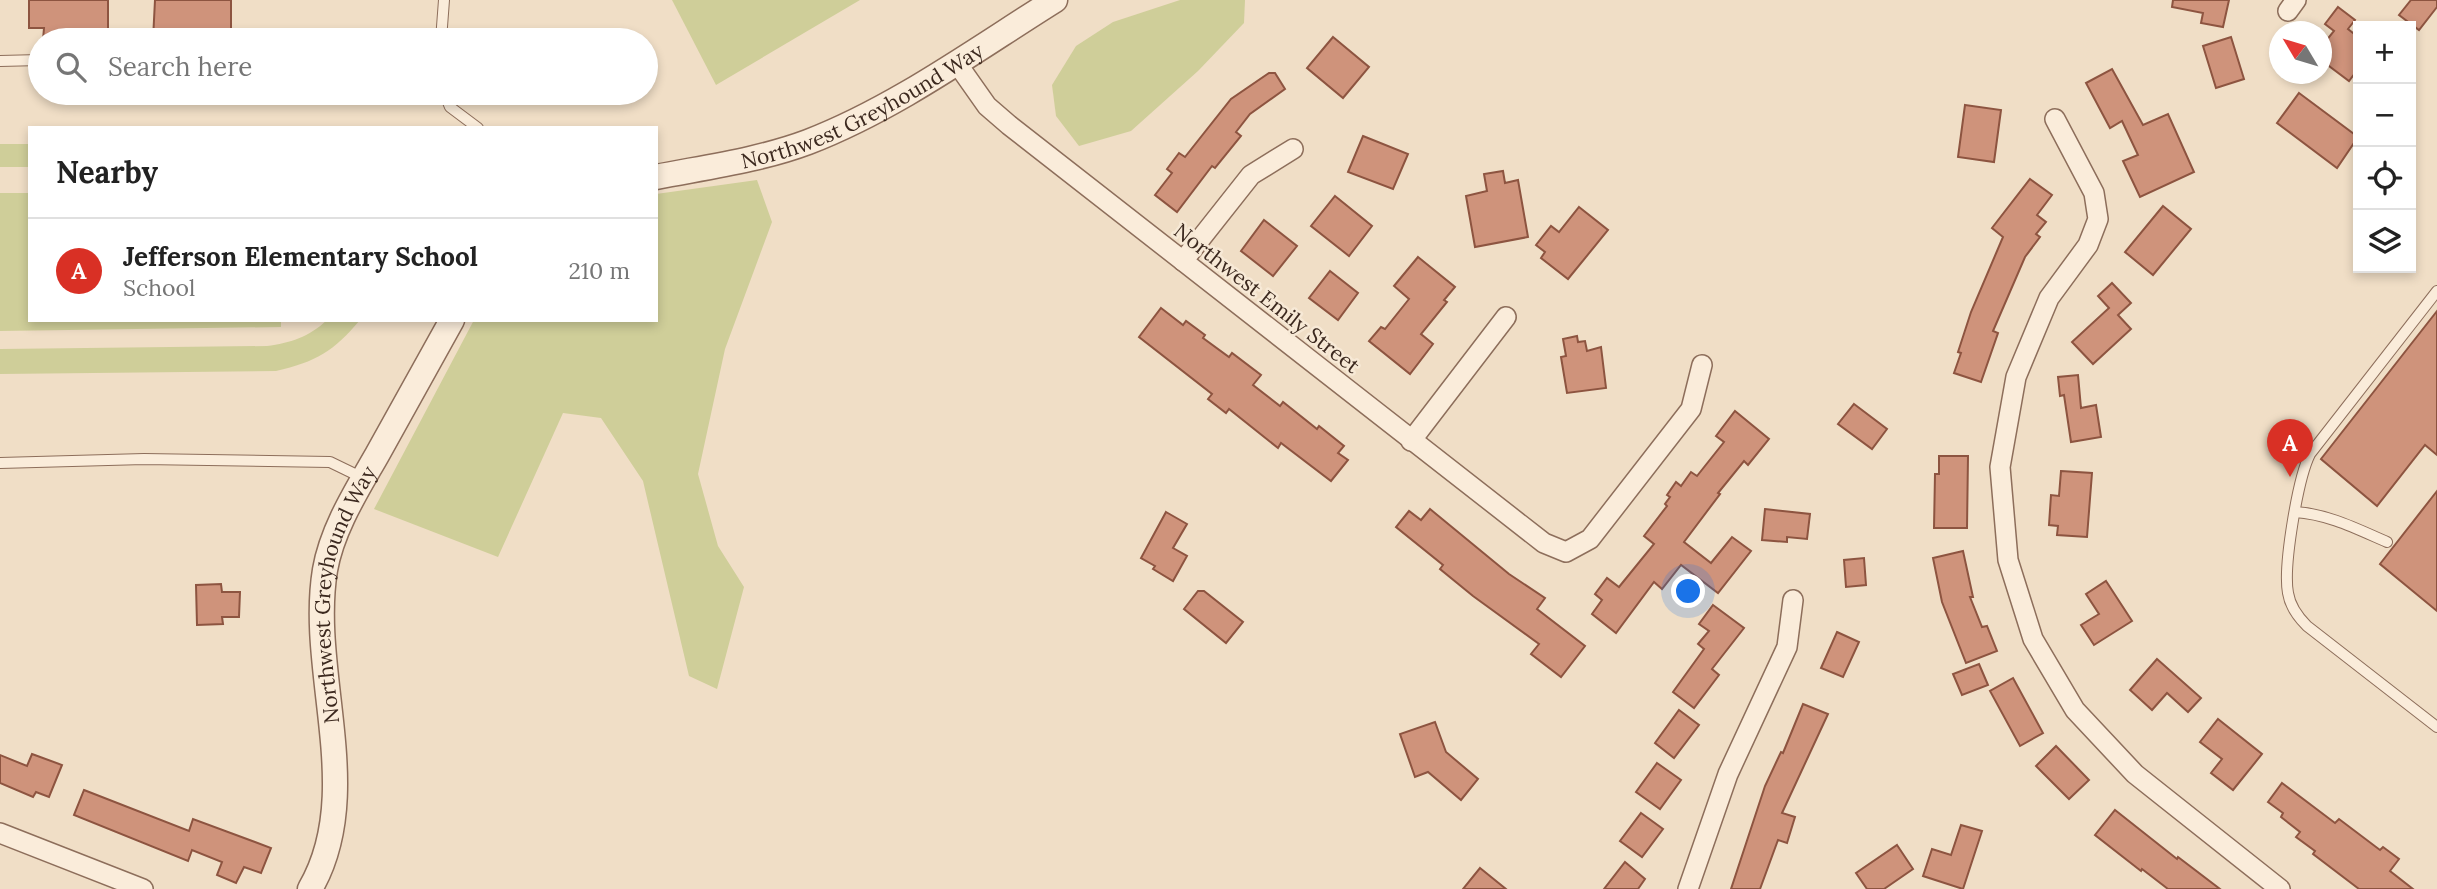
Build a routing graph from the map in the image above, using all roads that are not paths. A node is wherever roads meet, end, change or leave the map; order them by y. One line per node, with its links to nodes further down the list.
1 (444, 0): 3 (lane)
2 (1055, 0): 6 (street, Northwest Greyhound Way)
3 (442, 28)
4 (28, 60): 5 (lane)
5 (0, 61)
6 (956, 62): 11 (street, Northwest Greyhound Way); 12 (street, Northwest Emily Street)
7 (449, 105): 9 (lane)
8 (2055, 119): 28 (street)
9 (475, 126)
10 (1293, 149): 12 (street)
11 (658, 177)
12 (1183, 261): 17 (street, Northwest Emily Street)
13 (2437, 291): 20 (lane)
14 (1506, 317): 17 (street)
15 (451, 322): 19 (street, Northwest Greyhound Way)
16 (1702, 365): 17 (street, Northwest Emily Street)
17 (1412, 441)
18 (0, 463): 19 (lane)
19 (364, 478): 26 (street, Northwest Greyhound Way)
20 (2295, 512): 21 (lane); 23 (lane)
21 (2387, 542)
22 (1793, 600): 27 (street)
23 (2437, 727)
24 (0, 833): 25 (street)
25 (143, 889)
26 (310, 889)
27 (1688, 889)
28 (2280, 889)

